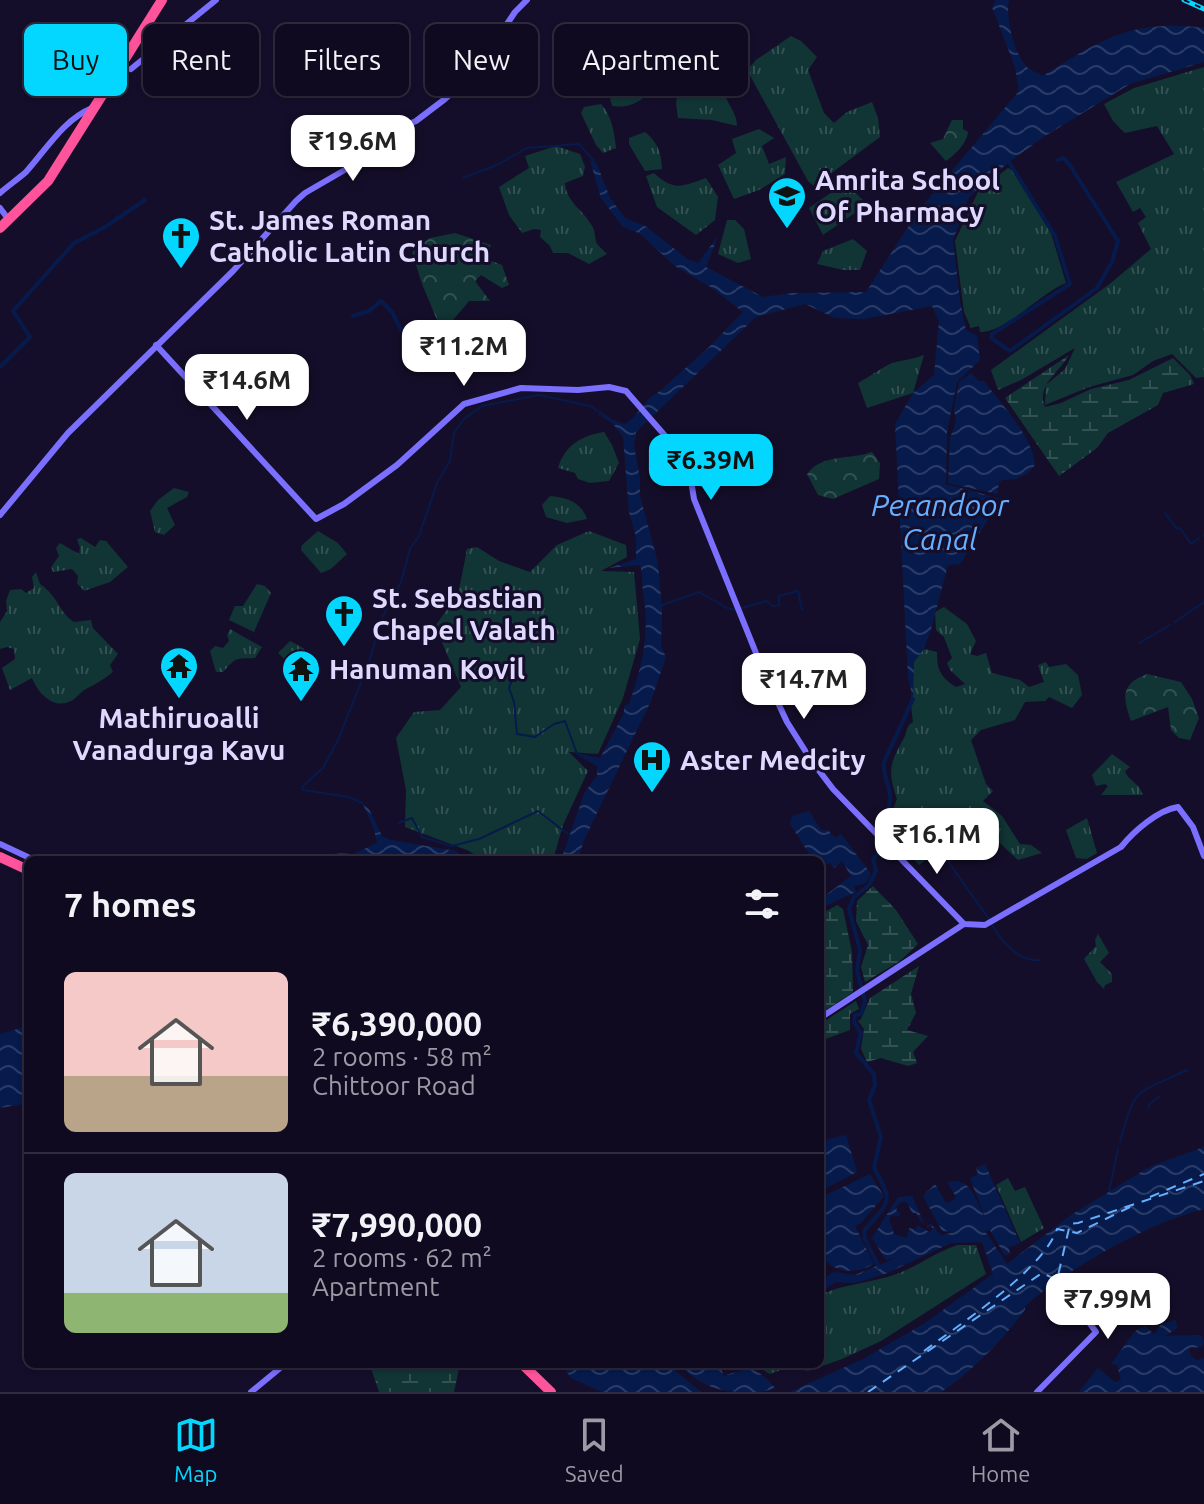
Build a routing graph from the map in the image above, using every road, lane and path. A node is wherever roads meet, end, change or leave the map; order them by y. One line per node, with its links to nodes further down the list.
1 (162, 0): 5 (highway)
2 (216, 0): 4 (main road)
3 (527, 0): 9 (main road)
4 (131, 69)
5 (96, 108): 6 (main road); 8 (highway)
6 (0, 193)
7 (0, 208): 8 (main road)
8 (4, 224)
9 (156, 345): 10 (main road); 17 (main road)
10 (0, 515)
11 (0, 844): 13 (main road)
12 (0, 856): 15 (highway); 16 (highway)
13 (26, 856)
14 (1204, 856): 17 (main road)
15 (24, 862)
16 (24, 870)
17 (964, 924): 18 (main road)
18 (824, 1015)
19 (1058, 1280): 26 (main road)
20 (280, 1368): 23 (main road)
21 (526, 1368): 24 (highway)
22 (534, 1368): 25 (highway)
23 (251, 1392)
24 (551, 1392)
25 (558, 1392)
26 (1037, 1392)

